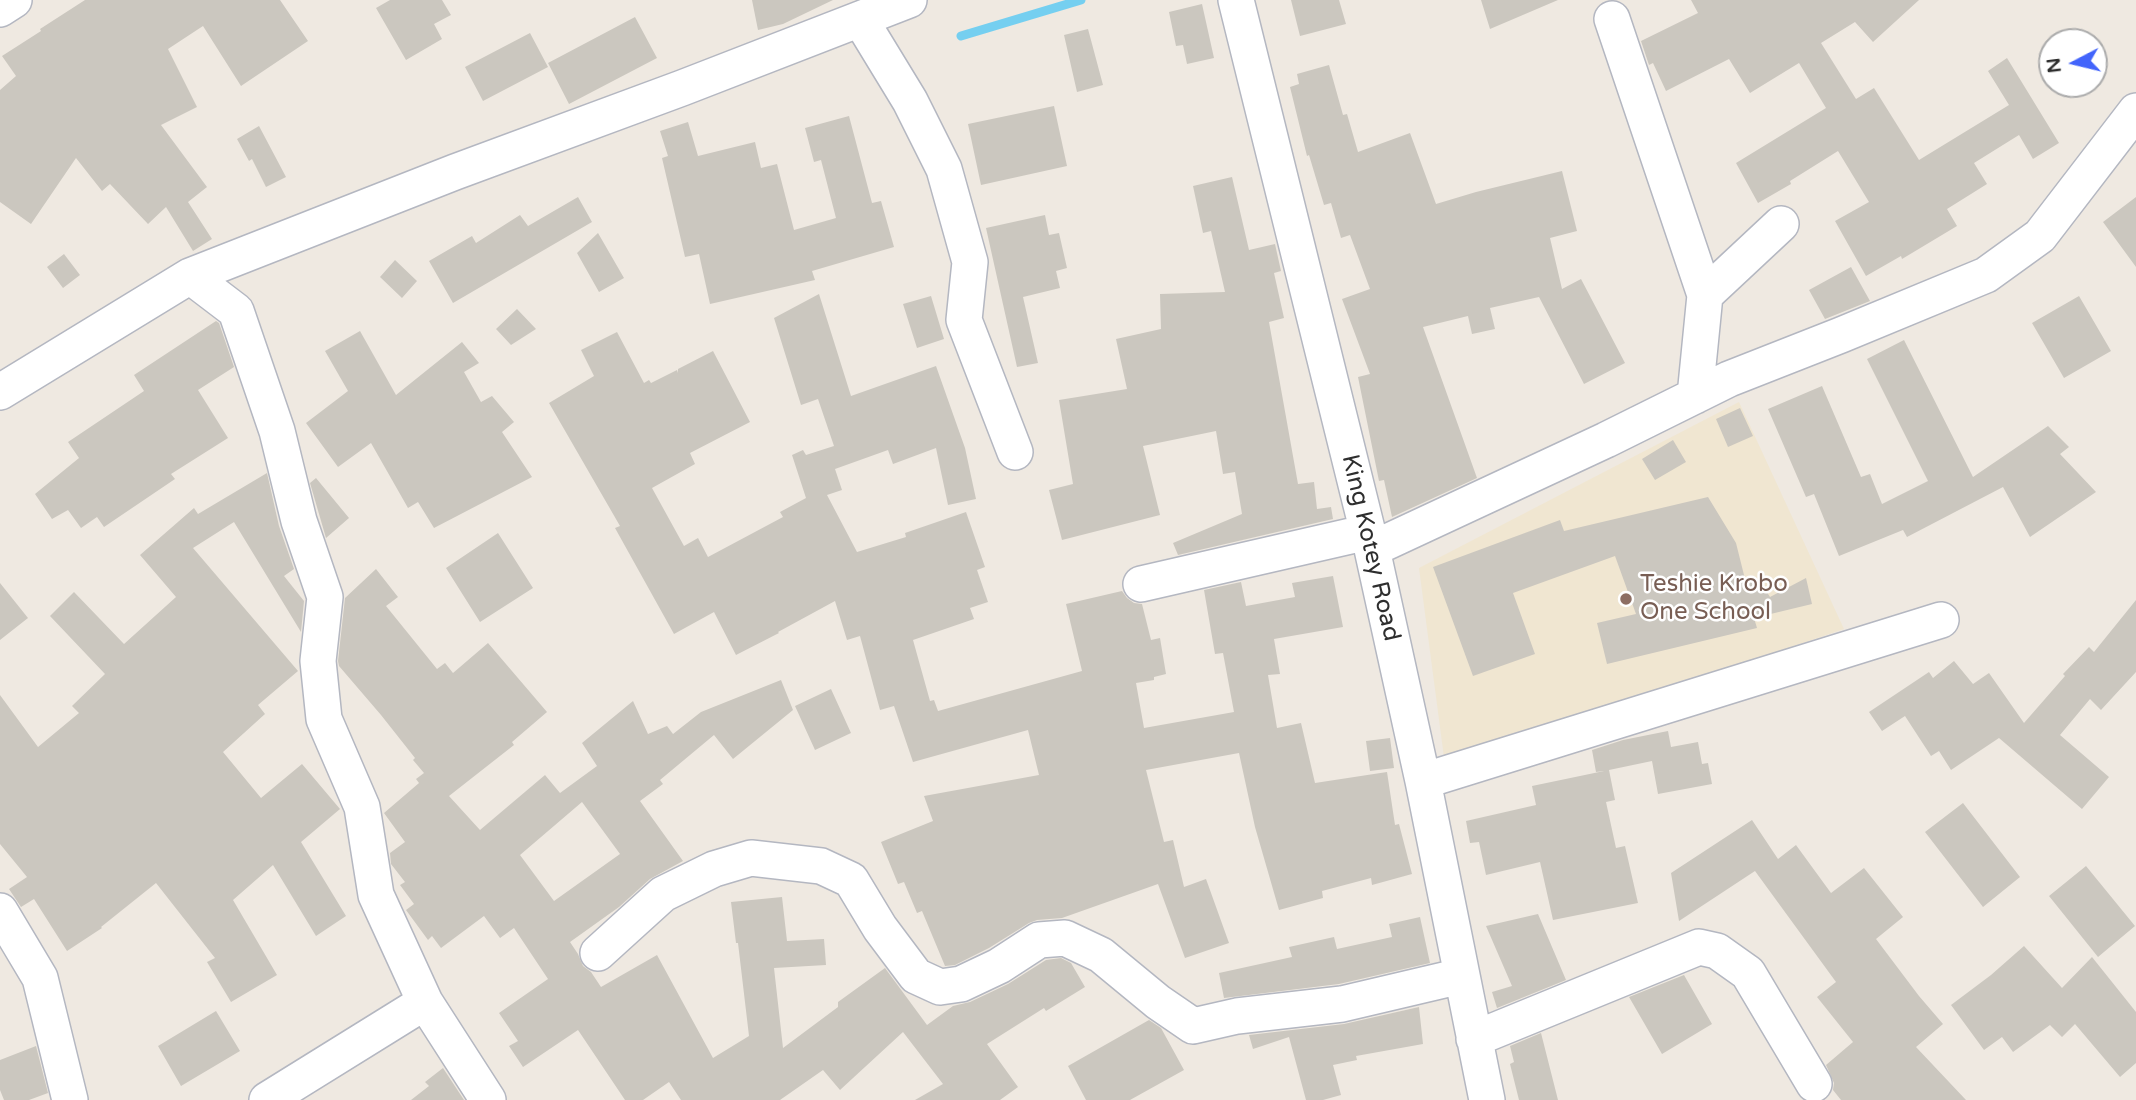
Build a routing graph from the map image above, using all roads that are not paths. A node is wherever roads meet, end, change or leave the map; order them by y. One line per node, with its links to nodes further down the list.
1 (14, 0): 4 (street)
2 (909, 0): 5 (street)
3 (1236, 0): 14 (street, King Kotey Road)
4 (0, 9)
5 (860, 19): 9 (street); 13 (street)
6 (1612, 19): 10 (street)
7 (2136, 111): 12 (street)
8 (1781, 224): 10 (street)
9 (190, 276): 11 (street); 21 (street)
10 (1705, 295): 12 (street)
11 (0, 392)
12 (1695, 396): 14 (street)
13 (1015, 452)
14 (1370, 541): 15 (street); 17 (street, King Kotey Road)
15 (1141, 584)
16 (1941, 620): 17 (street)
17 (1423, 781): 20 (street, King Kotey Road)
18 (0, 911): 24 (street)
19 (598, 953): 20 (street)
20 (1461, 976): 22 (street, King Kotey Road)
21 (425, 1002): 25 (street); 26 (street)
22 (1474, 1039): 23 (street); 27 (street, King Kotey Road)
23 (1819, 1095)
24 (70, 1100)
25 (268, 1100)
26 (488, 1100)
27 (1487, 1100)

